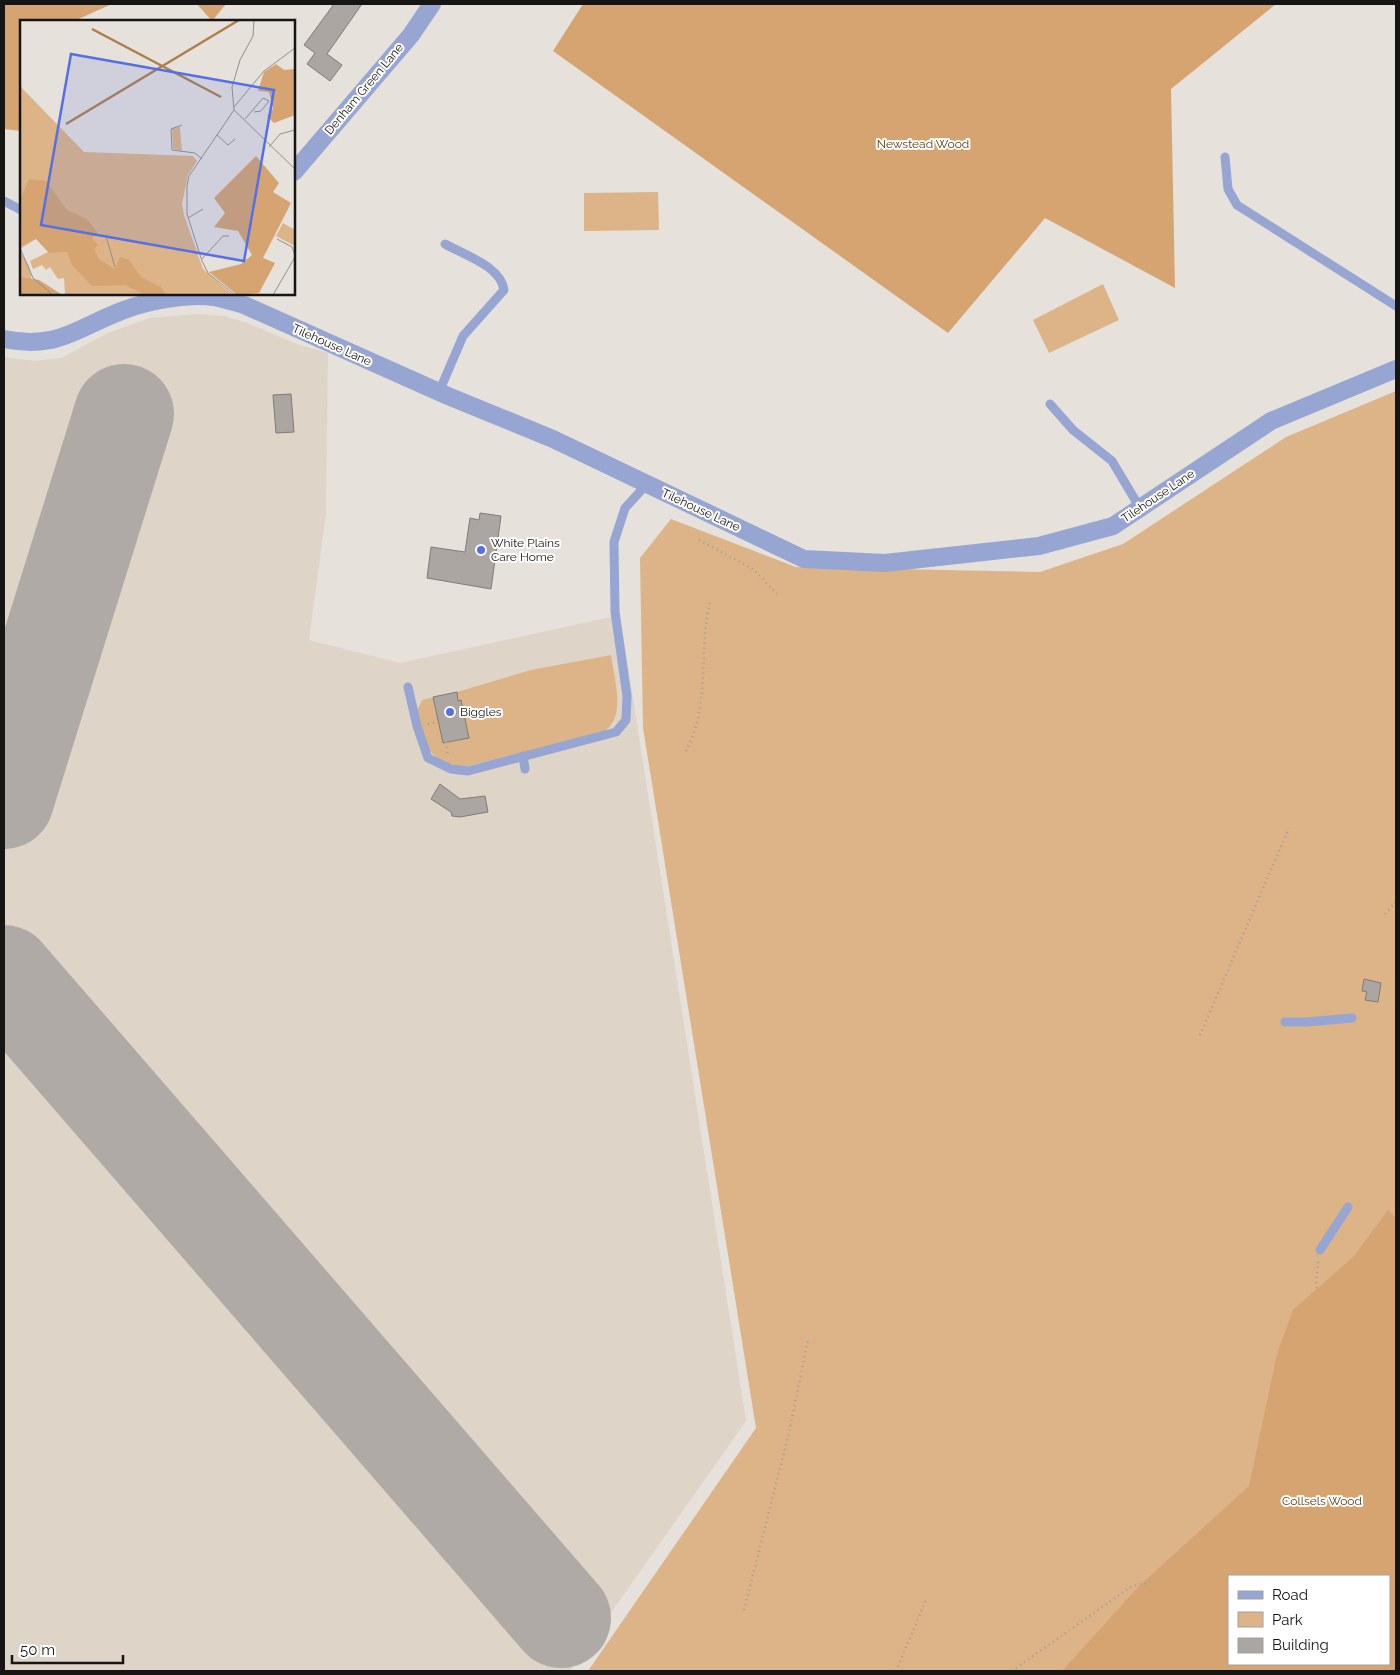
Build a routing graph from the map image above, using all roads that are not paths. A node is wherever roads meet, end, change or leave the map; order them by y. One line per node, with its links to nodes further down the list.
1 (432, 4): 3 (street, Denham Green Lane)
2 (1225, 157): 9 (lane)
3 (295, 171)
4 (4, 201): 5 (lane)
5 (20, 209)
6 (445, 244): 12 (lane)
7 (184, 295): 8 (street, Tilehouse Lane); 10 (street, Tilehouse Lane)
8 (214, 295): 12 (street, Tilehouse Lane)
9 (1396, 306)
10 (4, 338)
11 (1396, 369): 15 (street, Tilehouse Lane)
12 (439, 392): 14 (street, Tilehouse Lane)
13 (1050, 404): 15 (lane)
14 (647, 484): 15 (street, Tilehouse Lane); 17 (lane)
15 (1140, 508)
16 (408, 687): 17 (lane)
17 (523, 756): 18 (lane)
18 (526, 769)
19 (1352, 1018): 20 (lane)
20 (1285, 1022)
21 (1348, 1207): 22 (lane)
22 (1320, 1250)

